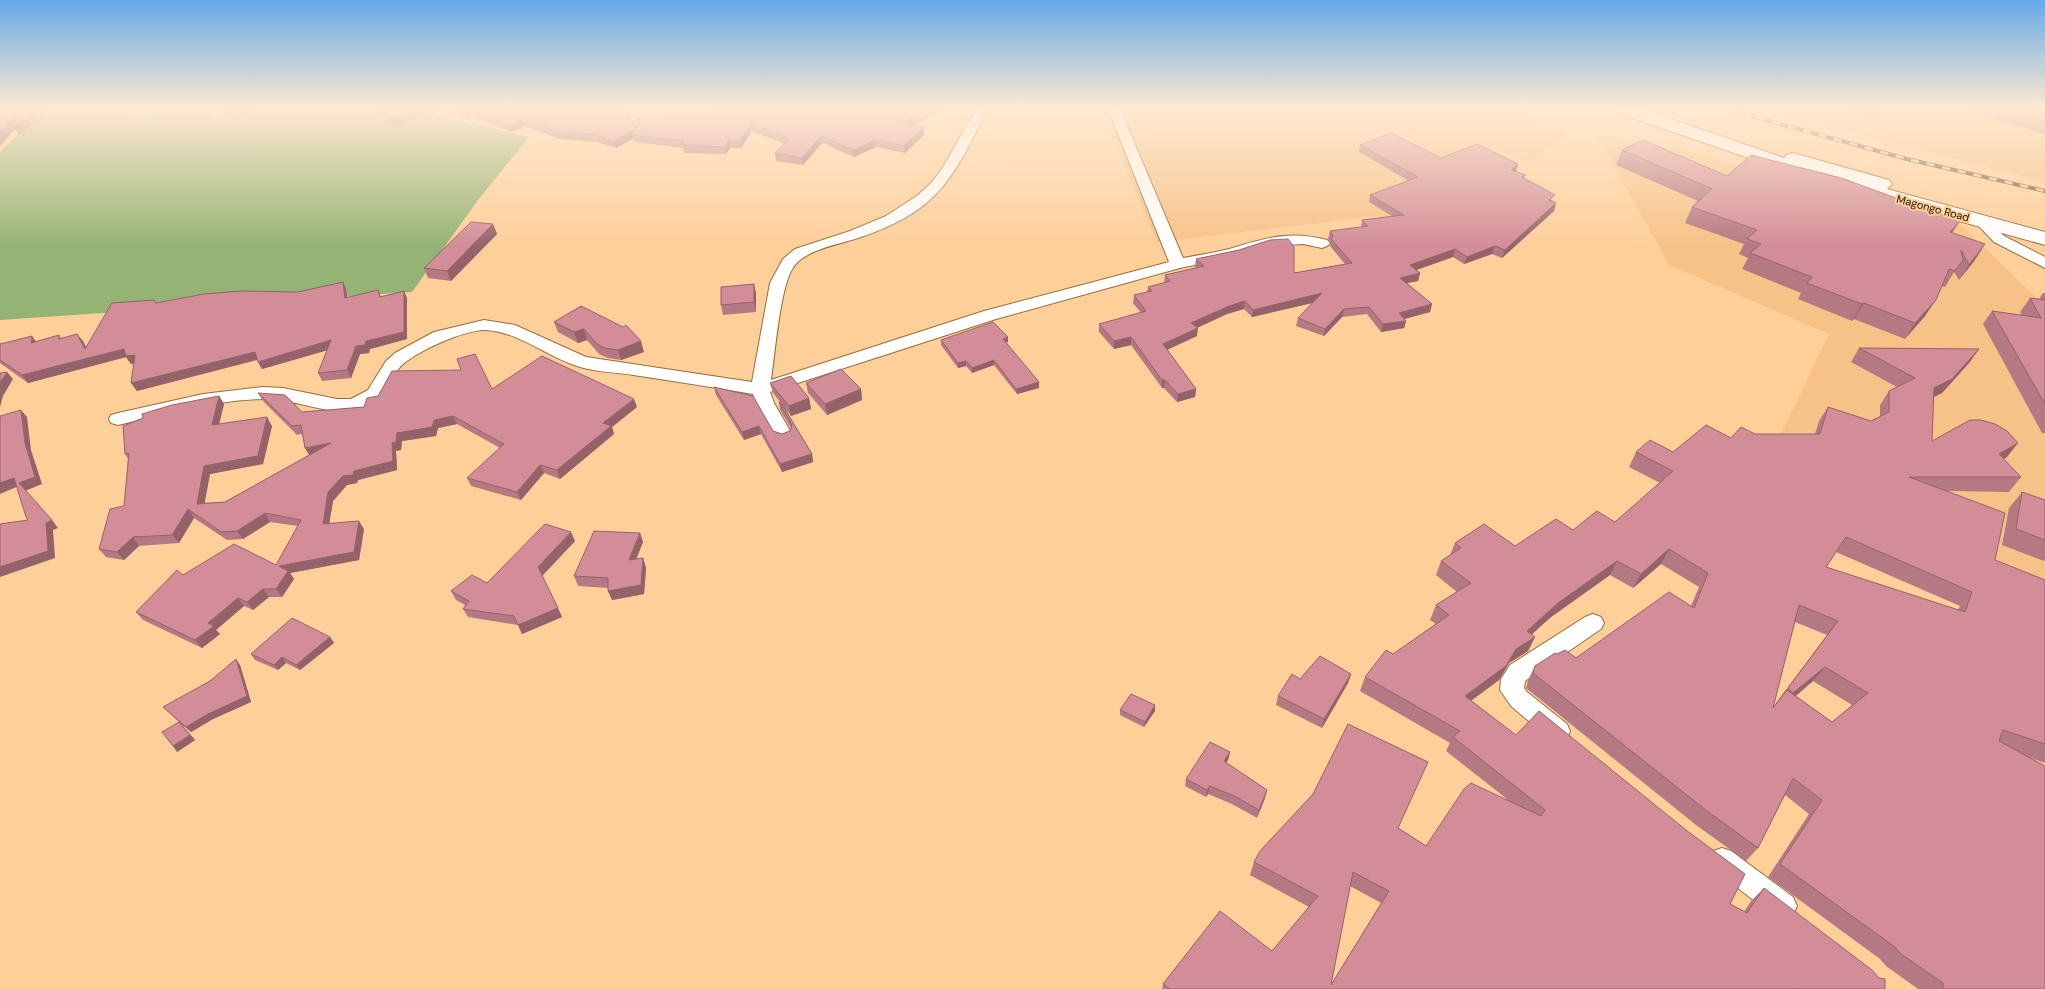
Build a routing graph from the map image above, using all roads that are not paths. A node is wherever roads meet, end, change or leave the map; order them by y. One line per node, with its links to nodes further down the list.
1 (956, 155): 11 (street)
2 (1133, 155): 10 (street)
3 (1758, 155): 5 (main road, Magongo Road)
4 (1776, 155): 6 (main road, Magongo Road)
5 (1981, 221): 7 (main road, Magongo Road); 9 (street)
6 (2045, 230)
7 (2045, 239)
8 (1322, 243): 10 (street)
9 (2045, 263)
10 (1178, 264): 11 (street)
11 (760, 389): 12 (street); 13 (street)
12 (118, 420)
13 (783, 434)
14 (1592, 623): 15 (street)
15 (1579, 749)
16 (1702, 845): 17 (street)
17 (1800, 918)

